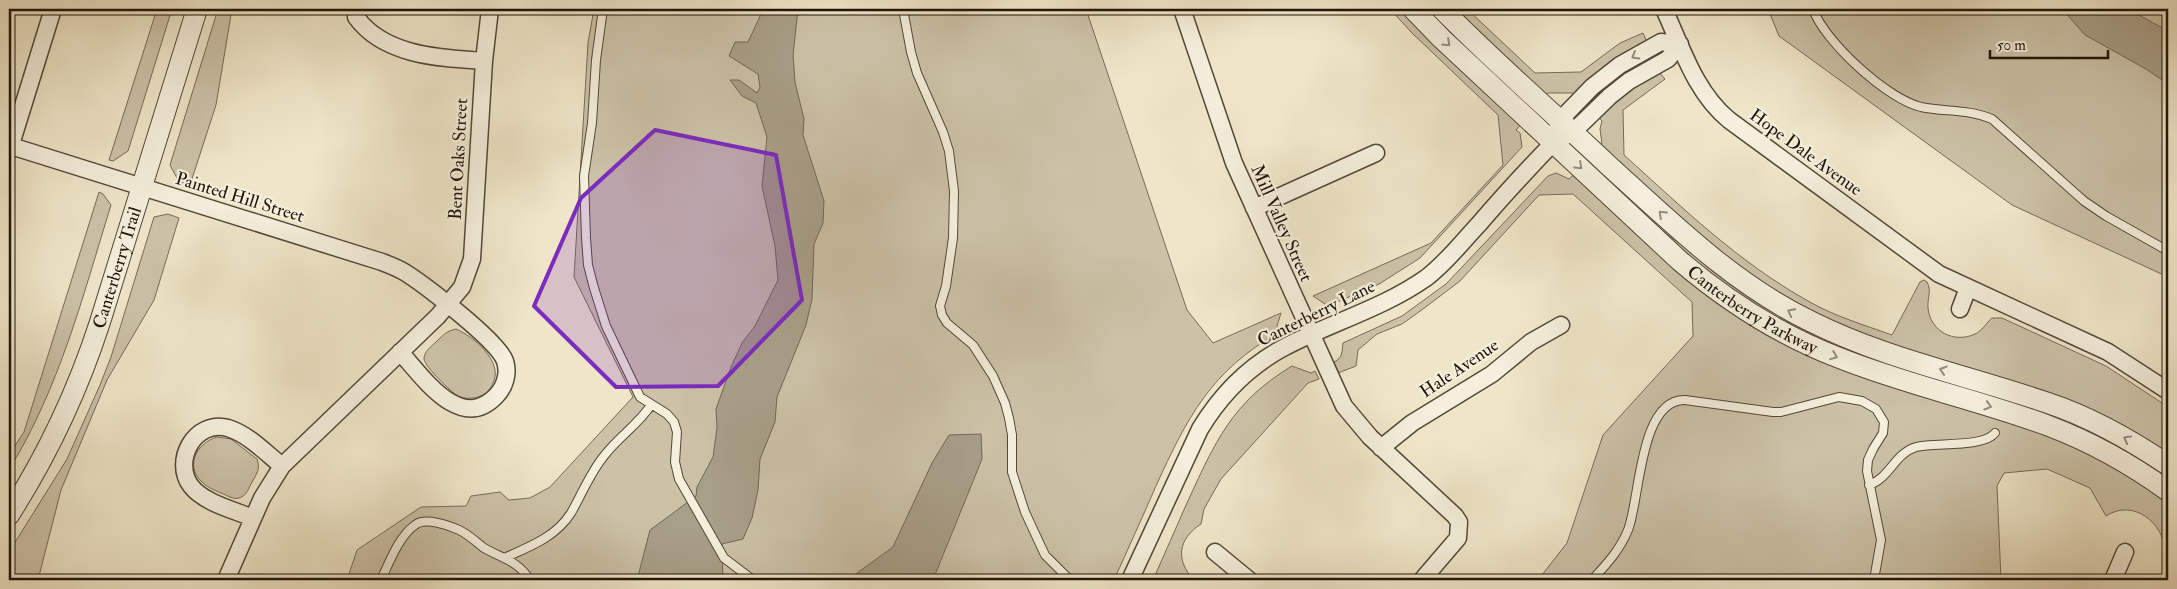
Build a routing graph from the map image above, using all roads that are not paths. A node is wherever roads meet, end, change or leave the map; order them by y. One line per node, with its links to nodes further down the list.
1 (54, 9): 16 (street)
2 (197, 9): 18 (street, Canterberry Trail)
3 (490, 9): 13 (street, Bent Oaks Street)
4 (603, 9): 28 (lane)
5 (903, 9): 44 (lane)
6 (1413, 9): 15 (street, Canterberry Parkway, one-way to 15)
7 (1442, 9): 14 (street, Canterberry Parkway)
8 (1664, 9): 12 (street, Hope Dale Avenue)
9 (1813, 9): 20 (lane)
10 (1186, 10): 19 (street, Mill Valley Street)
11 (356, 17): 13 (street)
12 (1680, 44): 14 (street, Canterberry Lane); 21 (street, Hope Dale Avenue)
13 (484, 61): 22 (street, Bent Oaks Street)
14 (1567, 126): 15 (street, Canterberry Lane); 31 (street, Canterberry Parkway, one-way to 14)
15 (1553, 142): 25 (street, Canterberry Lane); 34 (street, Canterberry Parkway, one-way to 34)
16 (10, 148): 18 (street, Painted Hill Street)
17 (1376, 153): 19 (street)
18 (142, 187): 22 (street, Painted Hill Street); 35 (street, Canterberry Trail)
19 (1254, 208): 25 (street, Mill Valley Street)
20 (2168, 251)
21 (1968, 288): 23 (street); 27 (street, Hope Dale Avenue)
22 (448, 305): 26 (street, Bent Oaks Street); 26 (street)
23 (1960, 308)
24 (1561, 325): 30 (street, Hale Avenue)
25 (1310, 335): 30 (street, Mill Valley Street); 45 (street, Canterberry Lane)
26 (400, 352): 32 (street, Bent Oaks Street)
27 (2168, 391)
28 (651, 405): 39 (lane); 43 (lane)
29 (1995, 433): 33 (lane)
30 (1381, 448): 47 (street, Mill Valley Street)
31 (2168, 465)
32 (282, 466): 36 (street, Bent Oaks Street); 36 (street)
33 (1869, 485): 48 (lane); 49 (lane)
34 (2168, 491)
35 (9, 515)
36 (253, 518): 40 (street, Bent Oaks Street)
37 (1215, 552): 46 (street)
38 (2125, 552): 50 (street)
39 (504, 558): 41 (lane); 42 (lane)
40 (226, 580)
41 (381, 580)
42 (530, 580)
43 (753, 580)
44 (1070, 580)
45 (1130, 580)
46 (1249, 580)
47 (1422, 580)
48 (1592, 580)
49 (1874, 580)
50 (2113, 580)

